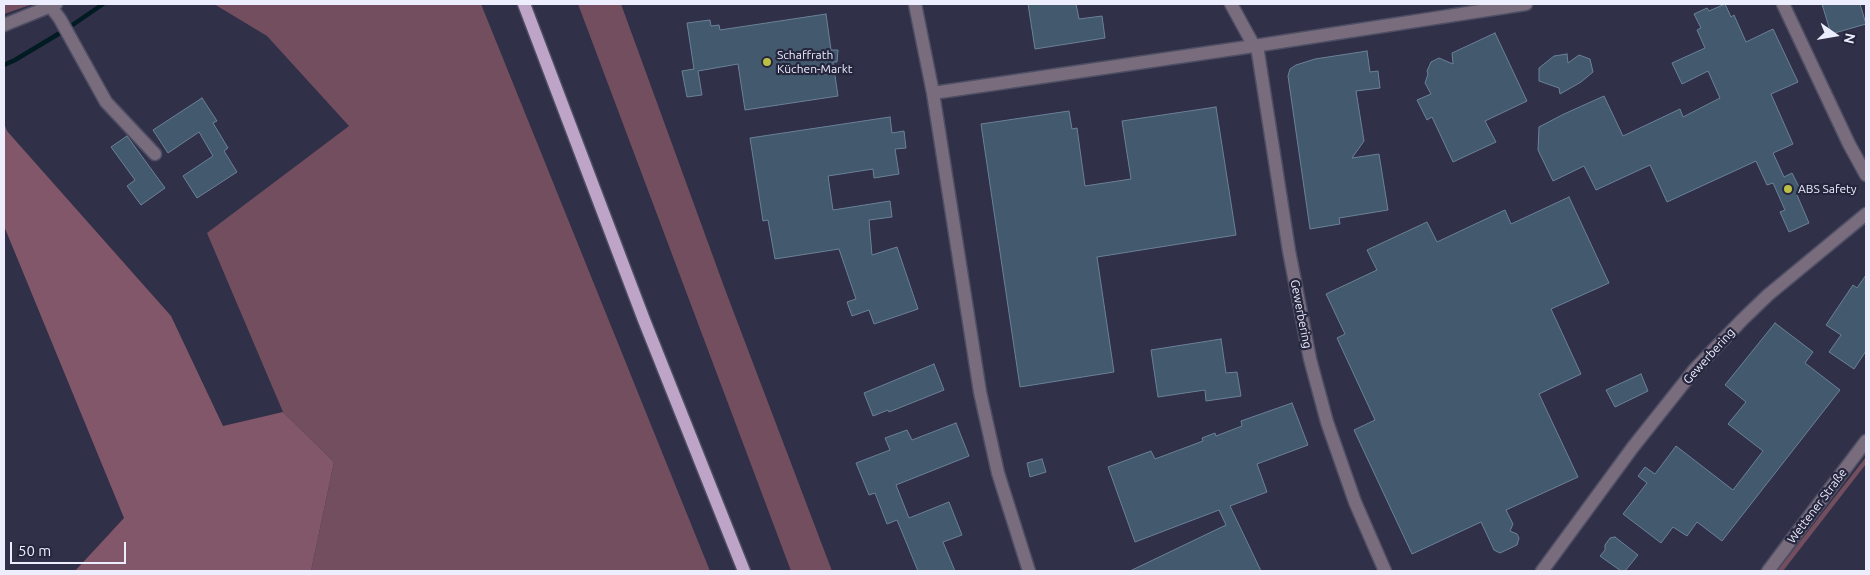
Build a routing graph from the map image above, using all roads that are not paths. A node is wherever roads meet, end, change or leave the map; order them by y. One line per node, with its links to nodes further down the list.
1 (524, 4): 15 (main road)
2 (915, 4): 10 (street)
3 (1231, 4): 9 (street, Gewerbering)
4 (1526, 4): 7 (street)
5 (1784, 4): 12 (street)
6 (54, 5): 8 (street); 11 (street)
7 (1456, 9): 9 (street)
8 (4, 26)
9 (1256, 46): 10 (street); 17 (street, Gewerbering)
10 (933, 93): 16 (street)
11 (155, 154)
12 (1866, 175)
13 (1866, 214): 18 (street, Gewerbering)
14 (1866, 441): 19 (street, Wettener Straße)
15 (744, 571)
16 (1029, 571)
17 (1385, 571)
18 (1542, 571)
19 (1768, 571)

